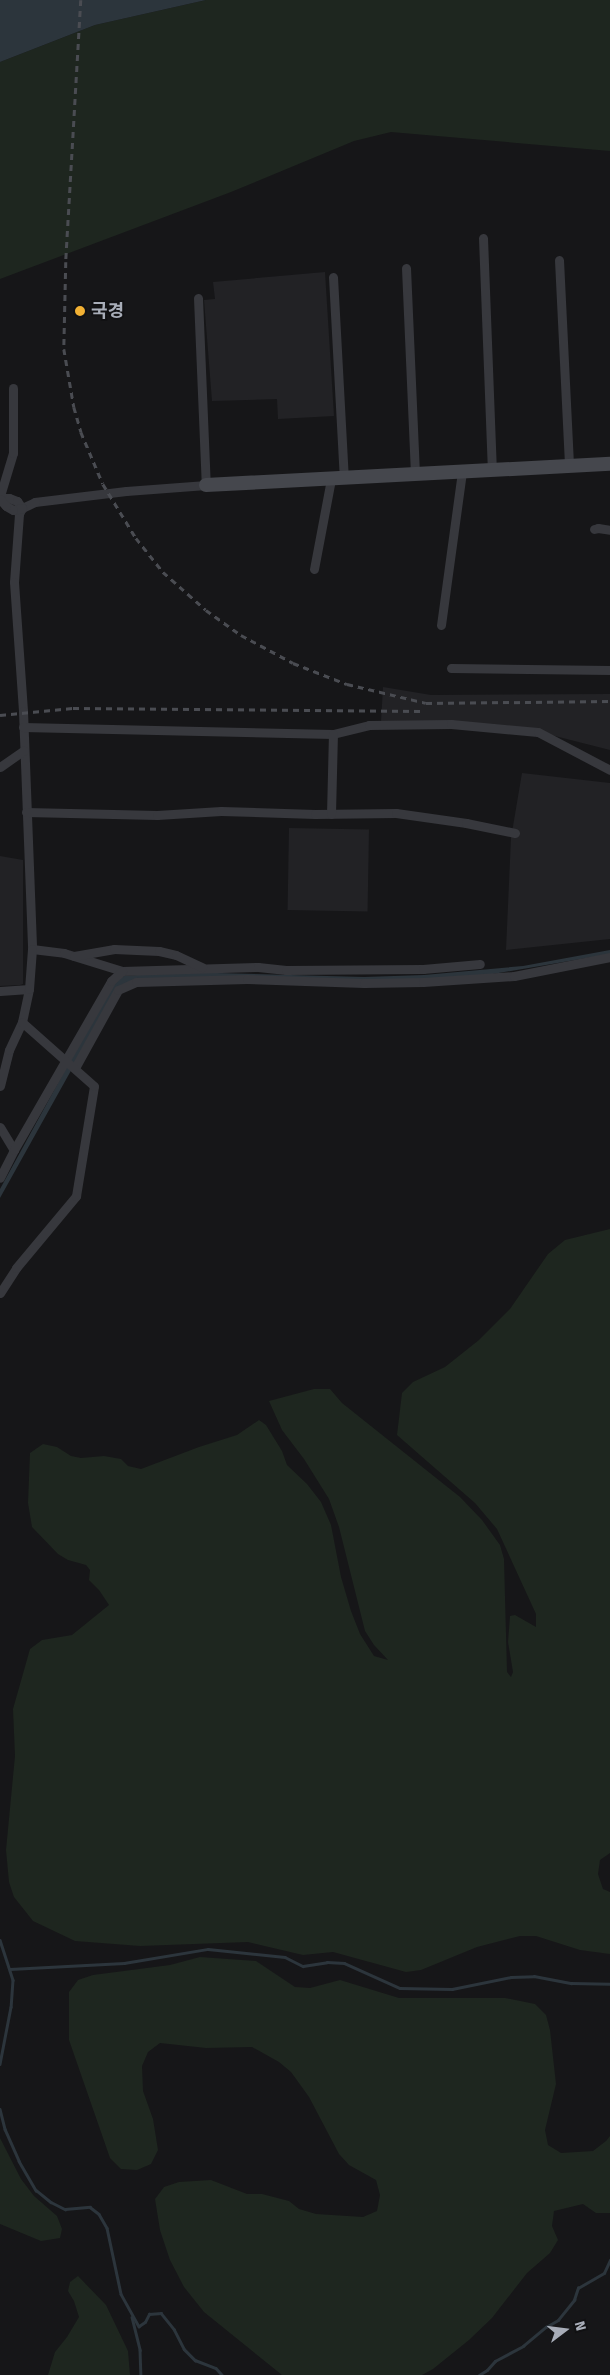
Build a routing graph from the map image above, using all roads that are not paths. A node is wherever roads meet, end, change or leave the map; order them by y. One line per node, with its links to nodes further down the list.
1 (483, 238): 9 (street)
2 (558, 260): 8 (street)
3 (406, 268): 11 (street)
4 (333, 277): 12 (street)
5 (198, 298): 13 (street)
6 (13, 388): 14 (street)
7 (610, 464): 8 (street)
8 (569, 466): 9 (street)
9 (492, 470): 10 (street)
10 (462, 472): 11 (street); 19 (street)
11 (415, 474): 12 (street)
12 (337, 478): 13 (street); 18 (street)
13 (206, 485): 15 (street)
14 (0, 498): 15 (street)
15 (22, 508): 22 (street)
16 (594, 529): 17 (street)
17 (610, 530)
18 (314, 569)
19 (441, 625)
20 (451, 668): 21 (street)
21 (610, 670)
22 (24, 727): 23 (street); 24 (street)
23 (333, 734): 26 (street); 28 (street)
24 (24, 750): 25 (street); 27 (street)
25 (0, 768)
26 (610, 770)
27 (26, 812): 28 (street); 30 (street)
28 (331, 814): 29 (street)
29 (515, 834)
30 (32, 949): 31 (street); 36 (street)
31 (72, 956): 34 (street); 35 (street)
32 (610, 957): 39 (street)
33 (480, 964): 34 (street)
34 (204, 968): 35 (street)
35 (122, 971): 39 (street)
36 (28, 989): 37 (street); 38 (street)
37 (0, 991)
38 (22, 1022): 39 (street); 40 (street)
39 (71, 1065): 42 (street); 44 (street)
40 (0, 1086)
41 (0, 1127): 42 (street)
42 (14, 1150): 43 (street)
43 (0, 1178)
44 (0, 1293)

